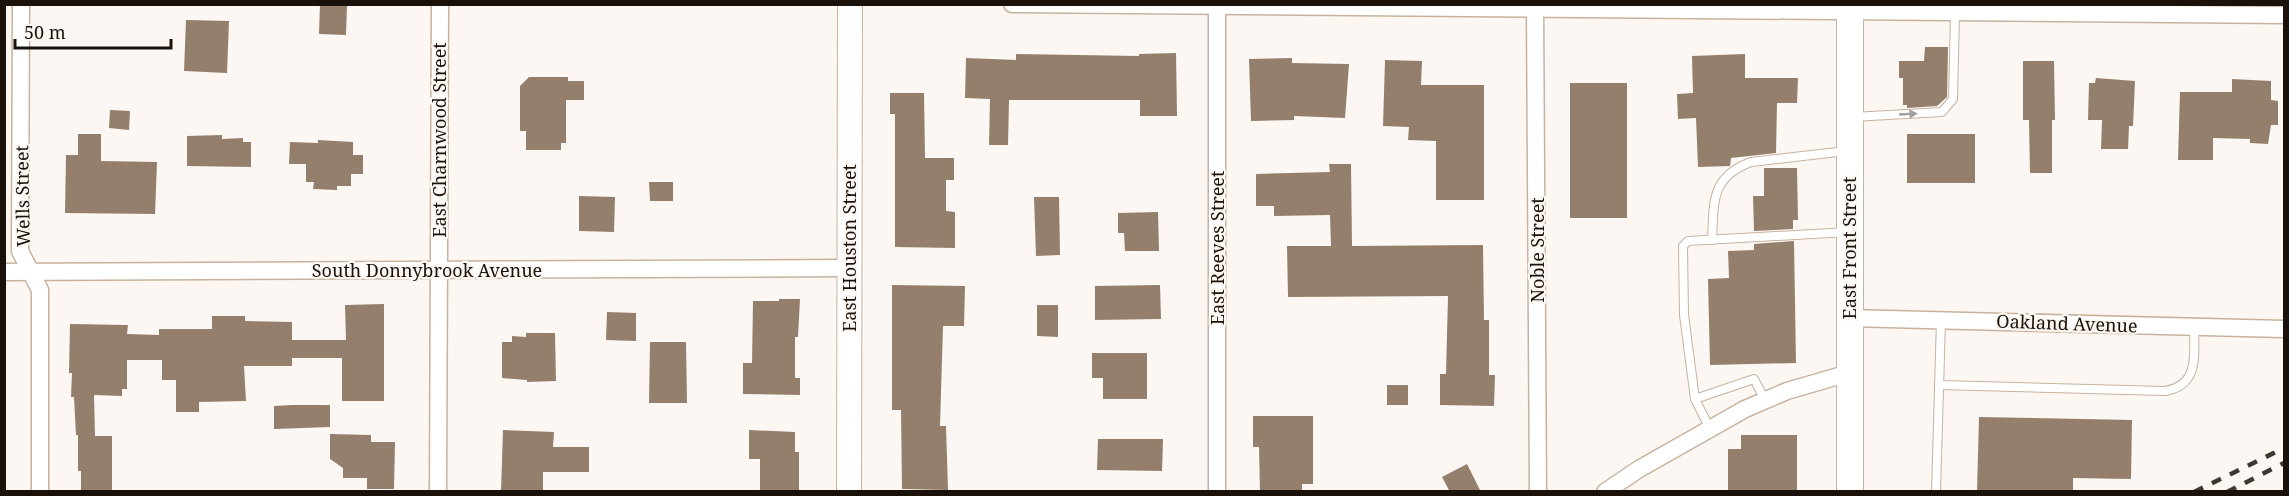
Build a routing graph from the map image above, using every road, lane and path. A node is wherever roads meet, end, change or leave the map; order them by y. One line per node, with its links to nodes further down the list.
1 (21, 4): 18 (street, Wells Street)
2 (440, 4): 16 (street, East Charnwood Street)
3 (850, 4): 15 (street, East Houston Street)
4 (1012, 4): 5 (street)
5 (1040, 5): 6 (street)
6 (1217, 5): 7 (street); 31 (street, East Reeves Street)
7 (1535, 8): 8 (street); 32 (street, Noble Street)
8 (1850, 9): 9 (street); 11 (main road, East Front Street)
9 (1955, 13): 10 (street); 11 (lane, one-way to 9)
10 (2284, 15)
11 (1849, 117): 12 (main road, East Front Street)
12 (1849, 151): 13 (main road, East Front Street); 14 (lane)
13 (1849, 231): 14 (lane); 19 (main road, East Front Street)
14 (1712, 240): 25 (lane)
15 (849, 267): 16 (street, South Donnybrook Avenue); 30 (street, East Houston Street)
16 (439, 270): 18 (street, South Donnybrook Avenue); 29 (street, East Charnwood Street)
17 (4, 272): 18 (street, South Donnybrook Avenue)
18 (31, 272): 28 (street, Wells Street)
19 (1849, 318): 20 (street, Oakland Avenue); 23 (main road, East Front Street)
20 (1941, 319): 21 (street, Oakland Avenue); 24 (lane)
21 (2194, 327): 22 (street, Oakland Avenue); 24 (lane)
22 (2284, 329)
23 (1849, 374): 26 (street); 34 (main road, East Front Street)
24 (1939, 385): 35 (lane)
25 (1695, 399): 26 (lane); 27 (lane)
26 (1765, 400): 27 (street)
27 (1710, 429): 33 (street)
28 (40, 492)
29 (438, 492)
30 (849, 492)
31 (1217, 492)
32 (1538, 492)
33 (1605, 492)
34 (1850, 492)
35 (1936, 492)

